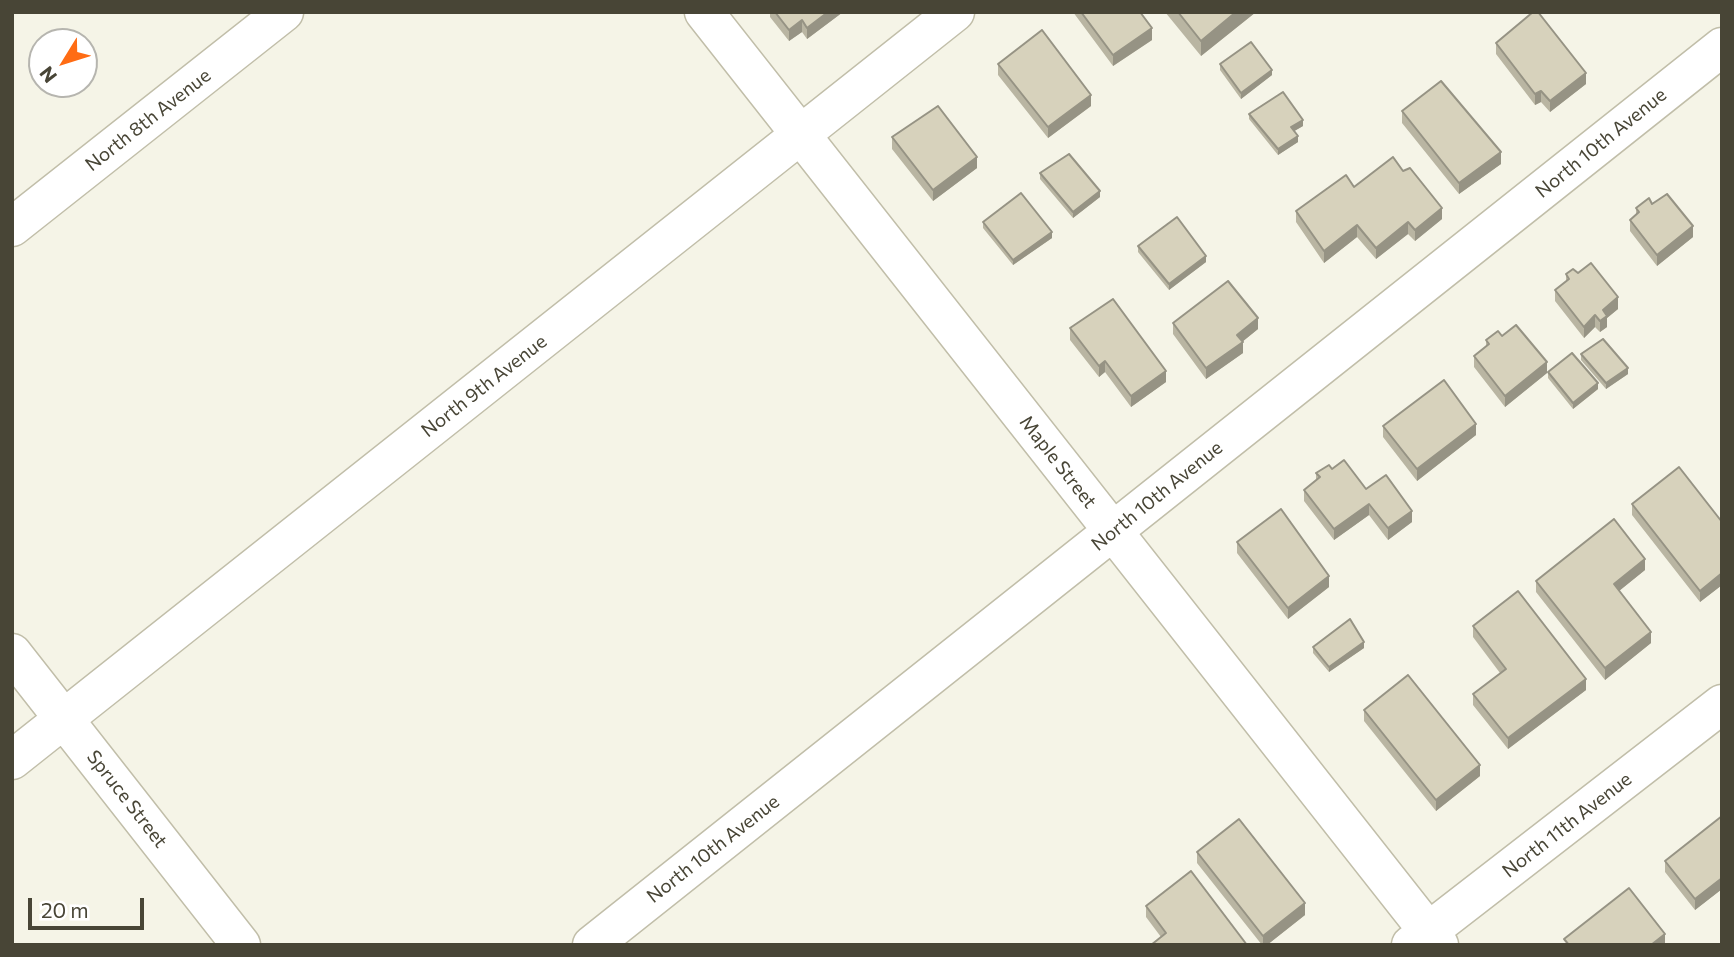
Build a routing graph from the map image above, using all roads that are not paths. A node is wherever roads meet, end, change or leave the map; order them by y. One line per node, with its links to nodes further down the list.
1 (284, 12): 6 (street, North 8th Avenue)
2 (704, 12): 5 (street, Maple Street)
3 (955, 12): 5 (street, North 9th Avenue)
4 (1722, 47): 7 (street, North 10th Avenue)
5 (800, 136): 7 (street, Maple Street); 10 (street, North 9th Avenue)
6 (12, 227)
7 (1113, 532): 12 (street, Maple Street); 14 (street, North 10th Avenue)
8 (12, 653): 10 (street, Spruce Street)
9 (1722, 704): 12 (street, North 11th Avenue)
10 (64, 719): 11 (street, North 9th Avenue); 13 (street, Spruce Street)
11 (12, 760)
12 (1426, 940)
13 (241, 945)
14 (592, 945)

